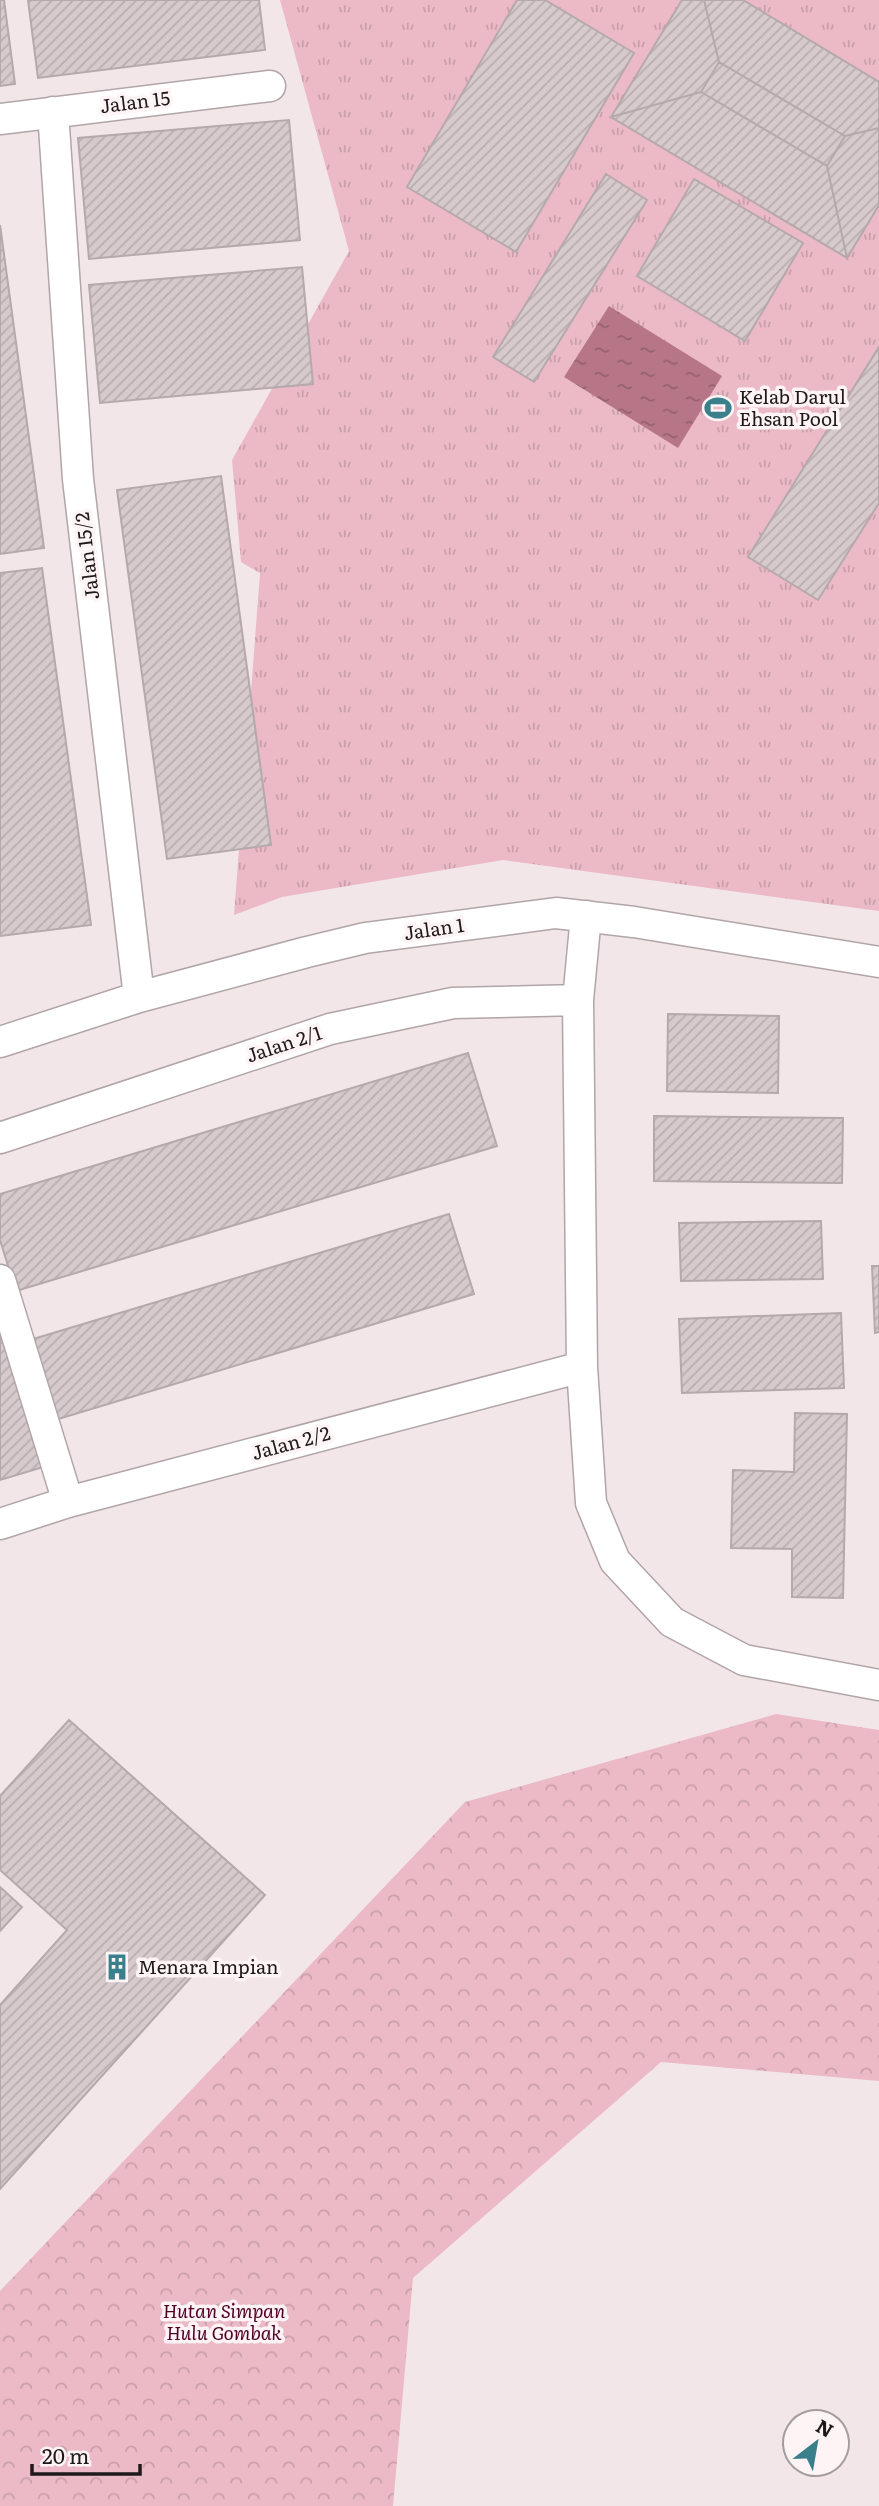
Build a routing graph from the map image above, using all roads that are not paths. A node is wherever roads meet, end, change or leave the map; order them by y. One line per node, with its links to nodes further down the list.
1 (270, 86): 2 (street, Jalan 15)
2 (52, 112): 3 (street, Jalan 15); 6 (street, Jalan 15/2)
3 (0, 118)
4 (586, 916): 5 (street, Jalan 1); 6 (street, Jalan 1); 7 (street)
5 (879, 962)
6 (139, 997): 8 (street, Jalan 1)
7 (578, 1000): 9 (street, Jalan 2/1); 11 (street)
8 (0, 1042)
9 (0, 1138)
10 (0, 1280): 12 (street)
11 (582, 1367): 12 (street, Jalan 2/2); 14 (street)
12 (68, 1502): 13 (street, Jalan 2/2)
13 (0, 1524)
14 (879, 1685)

